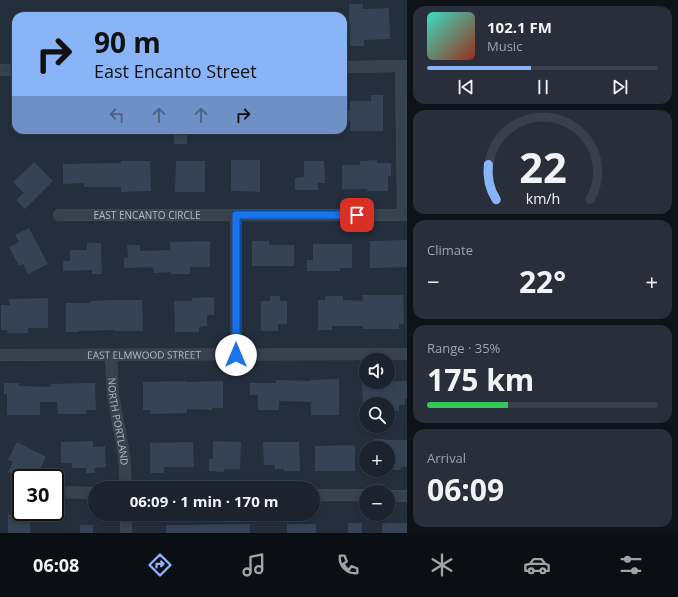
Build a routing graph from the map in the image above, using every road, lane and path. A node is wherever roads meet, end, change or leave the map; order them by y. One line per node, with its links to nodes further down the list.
1 (404, 66): 2 (street); 7 (street)
2 (347, 67)
3 (0, 70): 4 (street)
4 (12, 70)
5 (59, 215): 6 (street, EAST ENCANTO CIRCLE)
6 (236, 215): 7 (street, EAST ENCANTO CIRCLE); 11 (street)
7 (405, 215)
8 (407, 354): 11 (street, EAST ELMWOOD STREET)
9 (0, 355): 10 (street, EAST ELMWOOD STREET)
10 (111, 355): 11 (street, EAST ELMWOOD STREET); 12 (street, NORTH PORTLAND)
11 (236, 355)
12 (126, 481)
13 (64, 492): 14 (street)
14 (88, 493)
15 (320, 495): 16 (street)
16 (359, 496)
17 (395, 496): 18 (street)
18 (407, 496)
19 (126, 521): 20 (street)
20 (126, 533)

